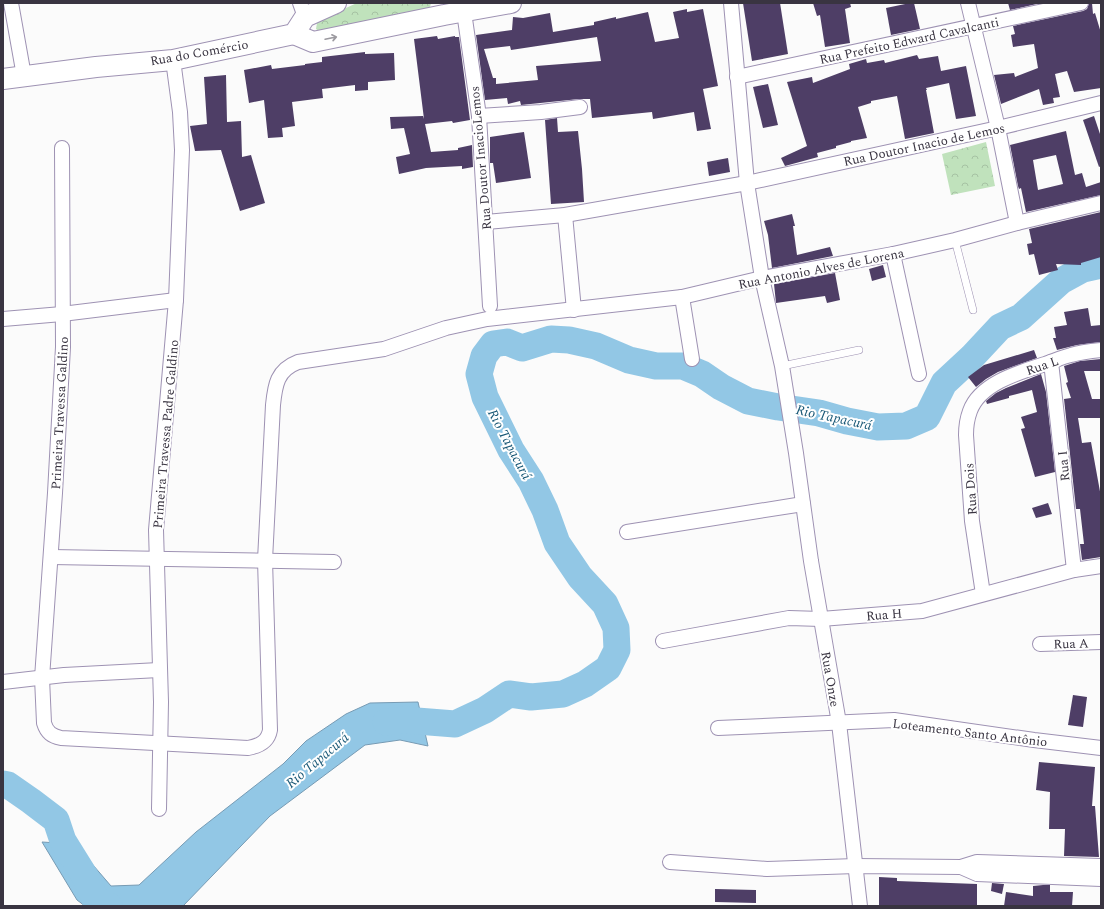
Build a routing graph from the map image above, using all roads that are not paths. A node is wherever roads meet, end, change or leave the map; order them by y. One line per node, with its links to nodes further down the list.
1 (11, 3): 13 (street)
2 (336, 3): 8 (main road)
3 (511, 3): 9 (main road)
4 (731, 3): 14 (street)
5 (968, 3): 10 (street)
6 (1081, 3): 10 (street, Rua Prefeito Edward Cavalcanti)
7 (442, 9): 9 (main road); 11 (main road, one-way to 7)
8 (303, 10): 11 (main road)
9 (464, 12): 18 (street, Rua Doutor InacioLemos)
10 (973, 27): 14 (street, Rua Prefeito Edward Cavalcanti); 19 (street)
11 (294, 34): 12 (main road, Rua do Comércio)
12 (173, 60): 13 (main road, Rua do Comércio); 30 (street, Primeira Travessa Padre Galdino)
13 (24, 76): 15 (main road, Rua do Comércio)
14 (737, 77): 21 (street)
15 (3, 79)
16 (1101, 104): 19 (street, Rua Doutor Inacio de Lemos)
17 (580, 107): 18 (street)
18 (479, 116): 24 (street, Rua Doutor InacioLemos)
19 (998, 128): 21 (street, Rua Doutor Inacio de Lemos); 25 (street)
20 (62, 148): 34 (street, Primeira Travessa Galdino)
21 (747, 183): 23 (street, Rua Doutor Inacio de Lemos); 28 (street)
22 (1101, 203): 25 (street, Rua Antonio Alves de Lorena)
23 (565, 215): 24 (street, Rua Doutor Inacio de Lemos); 32 (street)
24 (486, 222): 31 (street, Rua Doutor InacioLemos)
25 (1017, 223): 26 (street, Rua Antonio Alves de Lorena)
26 (955, 240): 27 (street, Rua Antonio Alves de Lorena); 33 (lane)
27 (893, 254): 28 (street, Rua Antonio Alves de Lorena); 41 (street)
28 (762, 278): 29 (street, Rua Antonio Alves de Lorena); 40 (street)
29 (682, 297): 32 (street, Rua Antonio Alves de Lorena); 38 (street)
30 (176, 300): 34 (street); 46 (street, Primeira Travessa Padre Galdino)
31 (490, 306)
32 (574, 310): 47 (street)
33 (973, 310)
34 (62, 314): 35 (street); 45 (street, Primeira Travessa Galdino)
35 (3, 319)
36 (859, 350): 40 (lane)
37 (1101, 350): 39 (street, Rua L)
38 (692, 358)
39 (1051, 362): 42 (street, Rua L); 50 (street, Rua I)
40 (782, 366): 43 (street, Rua Onze)
41 (919, 374)
42 (987, 390): 51 (street, Rua Dois)
43 (803, 504): 44 (street); 52 (street, Rua Onze)
44 (627, 532)
45 (51, 557): 46 (street); 57 (street, Primeira Travessa Galdino)
46 (156, 558): 47 (street); 56 (street, Primeira Travessa Padre Galdino)
47 (265, 560): 48 (street); 61 (street, Primeira Travessa Galdino)
48 (334, 562)
49 (1101, 566): 50 (street, Rua H)
50 (1074, 570): 51 (street, Rua H)
51 (984, 594): 52 (street, Rua H)
52 (821, 619): 53 (street, Rua H); 59 (street, Rua Onze)
53 (663, 641)
54 (1101, 642): 55 (street, Rua A)
55 (1040, 644)
56 (159, 670): 57 (street); 61 (street, Primeira Travessa Padre Galdino)
57 (42, 678): 58 (street); 61 (street, Primeira Travessa Galdino)
58 (3, 682)
59 (839, 723): 60 (street, Loteamento Santo Antônio); 62 (street, Loteamento Santo Antônio); 65 (street, Rua Onze)
60 (718, 728)
61 (160, 743): 63 (street, Primeira Travessa Padre Galdino)
62 (1101, 748)
63 (159, 809)
64 (670, 862): 65 (street)
65 (856, 866): 67 (street); 69 (street, Rua Onze)
66 (1101, 866): 67 (street)
67 (961, 867): 68 (street)
68 (1101, 879)
69 (860, 906)

